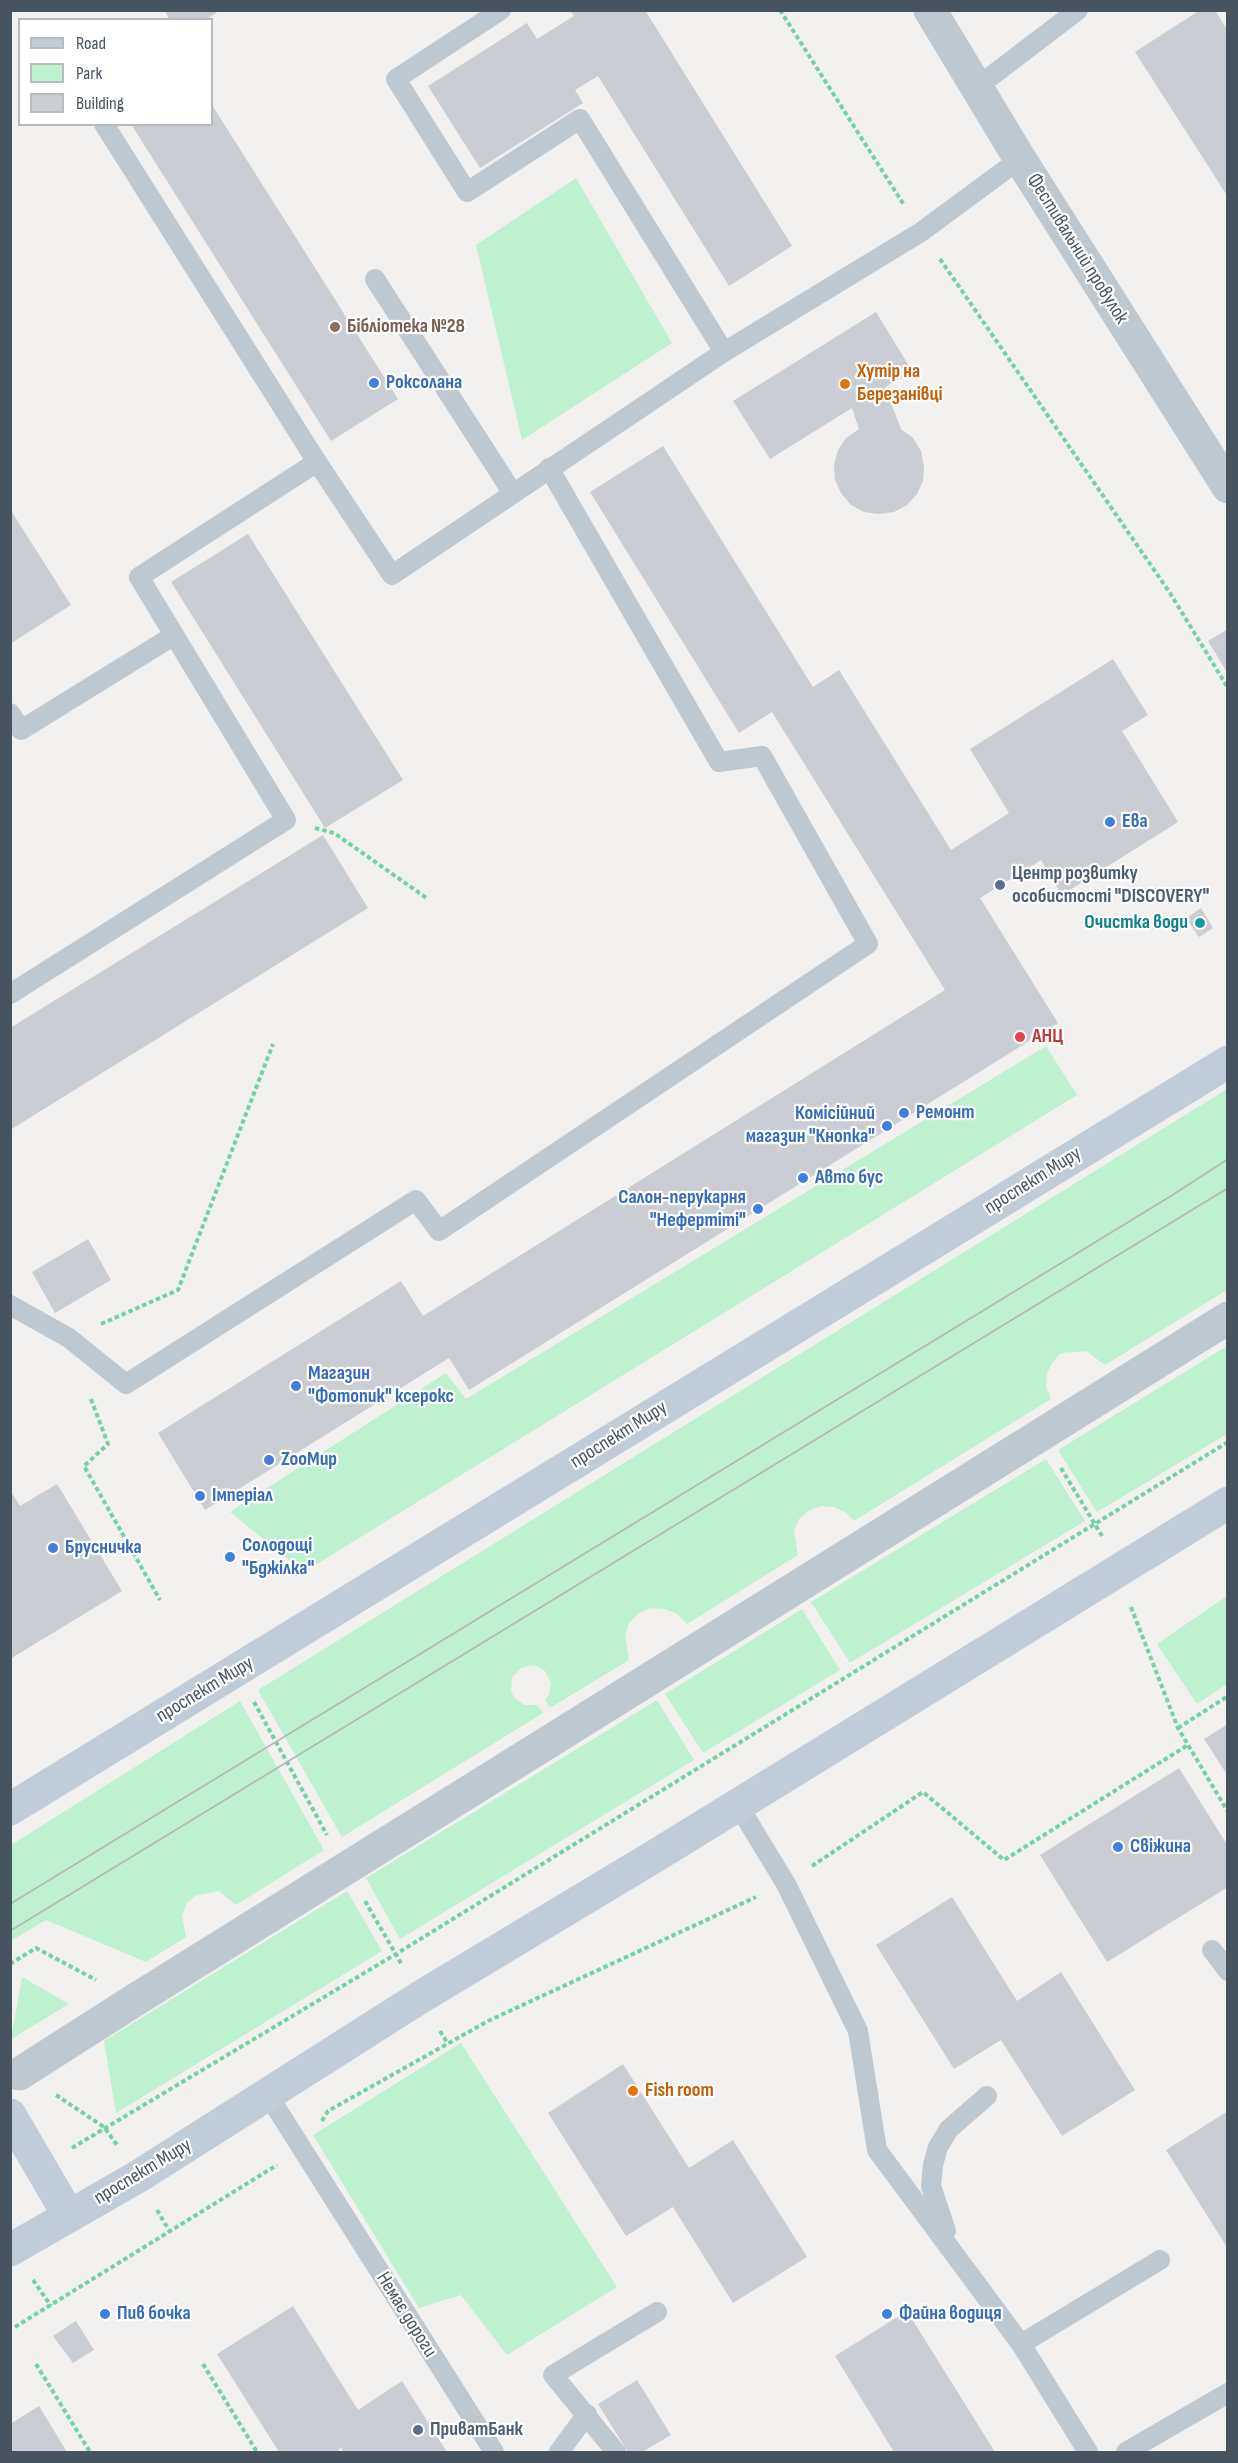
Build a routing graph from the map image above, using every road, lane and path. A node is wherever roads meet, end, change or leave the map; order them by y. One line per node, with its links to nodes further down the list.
1 (501, 10): 10 (lane)
2 (780, 10): 8 (path)
3 (930, 10): 5 (street, Фестивальний провулок)
4 (1078, 10): 5 (lane)
5 (977, 87): 7 (street, Фестивальний провулок)
6 (105, 126): 11 (lane)
7 (1020, 159): 8 (lane); 13 (street, Фестивальний провулок)
8 (921, 232): 10 (lane); 16 (path)
9 (375, 279): 14 (lane)
10 (724, 352): 12 (lane)
11 (317, 462): 14 (lane); 15 (lane)
12 (549, 468): 14 (lane); 25 (lane)
13 (1227, 487)
14 (512, 492)
15 (173, 636): 17 (lane); 18 (lane)
16 (1227, 688)
17 (10, 713)
18 (286, 820): 19 (path); 20 (lane)
19 (428, 899)
20 (10, 994)
21 (273, 1044): 25 (path)
22 (1227, 1062): 36 (street, проспект Миру)
23 (10, 1305): 25 (lane)
24 (1227, 1318): 26 (street)
25 (69, 1338): 31 (path)
26 (1040, 1434): 29 (path); 42 (street)
27 (1227, 1442): 29 (path)
28 (1227, 1503): 30 (street, проспект Миру)
29 (1097, 1524): 30 (path); 47 (path)
30 (1117, 1570): 33 (path); 35 (street, проспект Миру)
31 (160, 1600)
32 (1227, 1696): 33 (path)
33 (1178, 1728): 34 (path)
34 (1188, 1744): 37 (path); 38 (path)
35 (738, 1805): 38 (lane); 44 (street, проспект Миру)
36 (10, 1809)
37 (1227, 1812)
38 (786, 1884): 48 (path); 55 (lane)
39 (1212, 1950): 41 (lane)
40 (10, 1964): 42 (path)
41 (1227, 1971)
42 (135, 2000): 43 (street)
43 (21, 2074): 47 (path)
44 (268, 2095): 48 (lane, Немає дороги); 50 (street, проспект Миру)
45 (987, 2096): 55 (lane)
46 (10, 2115): 49 (street)
47 (104, 2127): 49 (path); 50 (path)
48 (302, 2150): 52 (path); 65 (lane, Немає дороги)
49 (41, 2168): 51 (street)
50 (139, 2176): 51 (street, проспект Миру); 52 (path)
51 (69, 2216): 53 (street, проспект Миру)
52 (170, 2232): 57 (path)
53 (10, 2250)
54 (1160, 2260): 58 (lane)
55 (961, 2263): 58 (lane)
56 (657, 2312): 62 (lane)
57 (15, 2327)
58 (1021, 2344): 68 (lane)
59 (36, 2364): 63 (path)
60 (204, 2364): 64 (path)
61 (1227, 2393): 69 (lane)
62 (587, 2415): 66 (lane); 67 (lane)
63 (90, 2452)
64 (257, 2452)
65 (494, 2452)
66 (559, 2452)
67 (616, 2452)
68 (1088, 2452)
69 (1126, 2452)

